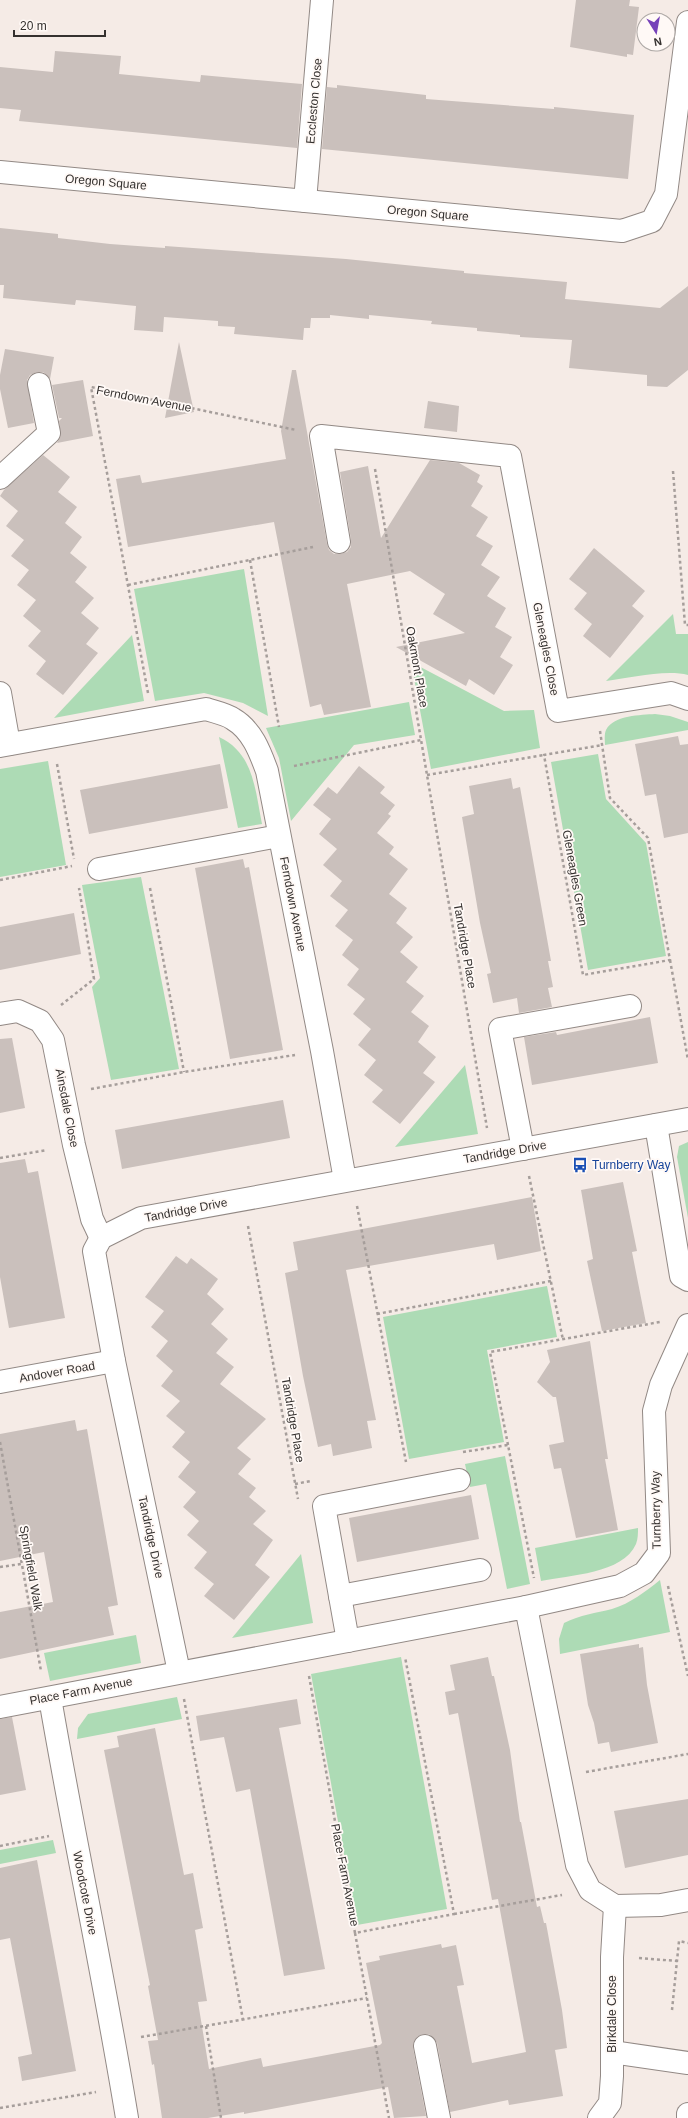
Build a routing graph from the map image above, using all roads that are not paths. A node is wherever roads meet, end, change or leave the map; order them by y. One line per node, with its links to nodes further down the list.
1 (322, 0): 4 (street, Eccleston Close)
2 (688, 22): 4 (street, Oregon Square)
3 (0, 172): 4 (street, Oregon Square)
4 (305, 201)
5 (39, 384): 6 (street)
6 (0, 478)
7 (339, 542): 9 (street, Gleneagles Close)
8 (0, 693): 10 (street)
9 (688, 699)
10 (4, 745): 11 (street, Ferndown Avenue)
11 (279, 836): 12 (street); 18 (street, Ferndown Avenue)
12 (99, 869)
13 (630, 1006): 17 (street)
14 (0, 1014): 19 (street, Ainsdale Close)
15 (688, 1118): 16 (street, Tandridge Drive)
16 (656, 1125): 17 (street, Tandridge Drive); 20 (street)
17 (523, 1149): 18 (street, Tandridge Drive)
18 (348, 1180): 19 (street, Tandridge Drive)
19 (101, 1238): 22 (street, Tandridge Drive)
20 (688, 1280)
21 (688, 1326): 27 (street, Turnberry Way)
22 (114, 1361): 23 (street, Andover Road); 29 (street, Tandridge Drive)
23 (0, 1382)
24 (459, 1480): 26 (street)
25 (480, 1570): 26 (street)
26 (340, 1596): 28 (street)
27 (526, 1607): 28 (street, Place Farm Avenue); 33 (street)
28 (348, 1641): 29 (street, Place Farm Avenue)
29 (179, 1672): 30 (street, Place Farm Avenue)
30 (48, 1698): 31 (street, Place Farm Avenue); 38 (street, Woodcote Drive)
31 (0, 1707)
32 (688, 1900): 33 (street)
33 (615, 1906): 35 (street, Birkdale Close)
34 (425, 2046): 39 (street)
35 (612, 2052): 36 (street); 40 (street, Birkdale Close)
36 (688, 2063)
37 (688, 2114): 41 (street)
38 (127, 2118)
39 (439, 2118)
40 (599, 2118)
41 (688, 2118)

